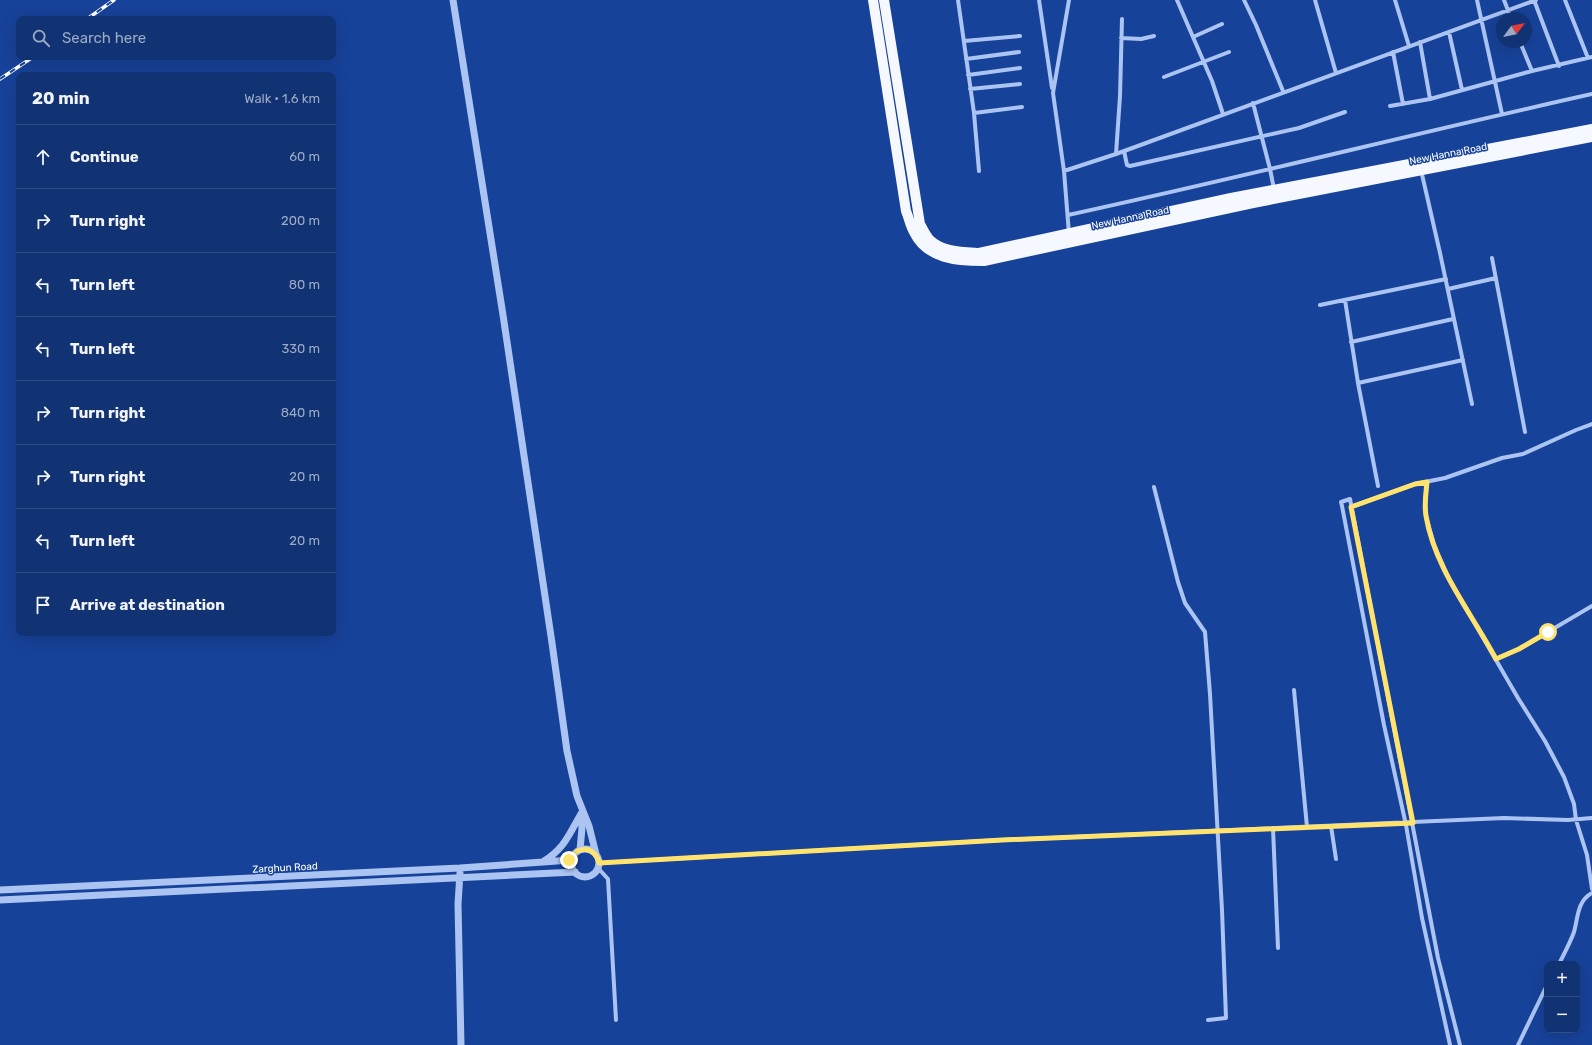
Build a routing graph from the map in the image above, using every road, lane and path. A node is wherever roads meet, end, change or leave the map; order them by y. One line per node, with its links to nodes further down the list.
1 (453, 0): 88 (street)
2 (873, 0): 67 (main road, New Hanna Road)
3 (884, 0): 67 (main road, New Hanna Road)
4 (958, 0): 24 (street)
5 (1039, 0): 45 (street)
6 (1069, 0): 45 (street)
7 (1177, 0): 22 (street)
8 (1244, 0): 44 (street)
9 (1315, 0): 37 (street)
10 (1395, 0): 26 (street)
11 (1477, 0): 17 (street)
12 (1504, 0): 15 (street)
13 (1535, 0): 15 (street); 34 (street)
14 (1566, 0): 31 (street)
15 (1508, 10): 17 (street)
16 (1122, 19): 23 (street)
17 (1482, 20): 19 (street); 40 (street)
18 (1222, 24): 22 (street)
19 (1449, 32): 25 (street); 43 (street)
20 (1020, 36): 24 (street)
21 (1154, 36): 23 (street)
22 (1193, 37): 33 (street)
23 (1121, 38): 60 (street)
24 (964, 41): 32 (street)
25 (1420, 42): 26 (street); 47 (street)
26 (1409, 46): 30 (street)
27 (1522, 48): 36 (street)
28 (1019, 52): 32 (street)
29 (1229, 52): 33 (street)
30 (1393, 52): 37 (street); 49 (street)
31 (1590, 58): 34 (street)
32 (966, 59): 38 (street)
33 (1204, 62): 39 (street); 54 (street)
34 (1559, 66): 36 (street)
35 (1020, 68): 38 (street)
36 (1532, 71): 40 (street)
37 (1336, 73): 44 (street)
38 (968, 74): 42 (street)
39 (1164, 77)
40 (1495, 82): 43 (street); 55 (street)
41 (1020, 84): 42 (street)
42 (970, 89): 53 (street)
43 (1462, 90): 47 (street)
44 (1283, 91): 48 (street)
45 (1053, 93): 64 (street)
46 (1592, 94): 55 (street)
47 (1430, 98): 49 (street)
48 (1252, 103): 54 (street); 57 (street)
49 (1403, 104): 50 (street)
50 (1390, 106)
51 (1022, 107): 53 (street)
52 (1345, 112): 57 (street)
53 (974, 113): 63 (street)
54 (1223, 114): 59 (street)
55 (1502, 114): 61 (street)
56 (1592, 129): 65 (main road, New Hanna Road)
57 (1262, 136): 59 (street); 61 (street)
58 (1592, 137): 62 (main road, New Hanna Road)
59 (1124, 151): 60 (street)
60 (1116, 154): 64 (street)
61 (1270, 169): 65 (street); 66 (street)
62 (1421, 170): 65 (main road, New Hanna Road); 70 (street)
63 (979, 171)
64 (1064, 171): 66 (street)
65 (1275, 194): 67 (main road, New Hanna Road)
66 (1068, 215): 67 (street)
67 (1069, 238)
68 (1492, 258): 69 (street)
69 (1496, 278): 71 (street); 80 (street)
70 (1446, 279): 71 (street); 72 (street)
71 (1448, 289): 74 (street)
72 (1345, 300): 73 (street); 75 (street)
73 (1320, 305)
74 (1454, 319): 75 (street); 76 (street)
75 (1351, 342): 77 (street)
76 (1463, 360): 77 (street); 78 (street)
77 (1358, 383): 82 (street)
78 (1472, 404)
79 (1592, 424): 81 (street)
80 (1525, 432)
81 (1427, 482): 84 (street); 86 (street)
82 (1378, 486)
83 (1154, 487): 96 (street)
84 (1351, 507): 91 (street); 92 (street)
85 (1592, 606): 86 (street)
86 (1496, 659): 90 (street)
87 (1294, 690): 94 (street)
88 (581, 811): 97 (street); 98 (street); 101 (street)
89 (1592, 818): 90 (street)
90 (1576, 820): 92 (street); 106 (street)
91 (1405, 823): 92 (street); 93 (street); 116 (street)
92 (1413, 823): 117 (street)
93 (1331, 826): 94 (street); 99 (street)
94 (1306, 827): 95 (street)
95 (1273, 828): 96 (street); 110 (street)
96 (1217, 831): 102 (street); 114 (street)
97 (580, 850): 98 (street); 100 (street)
98 (596, 854): 102 (street)
99 (1336, 859)
100 (571, 860): 101 (street, Zarghun Road); 104 (street)
101 (544, 861): 103 (street, Zarghun Road)
102 (598, 866): 104 (street); 113 (street)
103 (460, 868): 105 (street); 107 (street, Zarghun Road)
104 (575, 872): 105 (street)
105 (461, 877): 109 (street); 115 (street)
106 (1592, 889)
107 (0, 890)
108 (1592, 893): 111 (street)
109 (0, 900)
110 (1278, 948)
111 (1560, 961)
112 (1544, 991): 118 (street)
113 (616, 1020)
114 (1208, 1020)
115 (461, 1045)
116 (1450, 1045)
117 (1460, 1045)
118 (1518, 1045)

